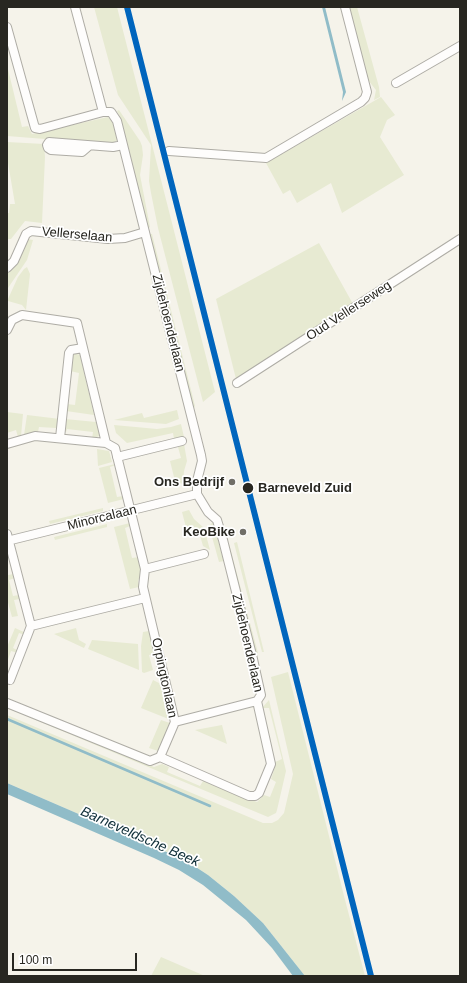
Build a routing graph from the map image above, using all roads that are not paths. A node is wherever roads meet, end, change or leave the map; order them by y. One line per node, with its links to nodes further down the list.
1 (75, 7): 6 (street)
2 (345, 7): 9 (street)
3 (7, 27): 6 (street)
4 (460, 46): 5 (street)
5 (396, 83)
6 (103, 112): 7 (street, Zijdehoenderlaan)
7 (122, 145): 8 (street); 10 (street, Zijdehoenderlaan)
8 (89, 146)
9 (169, 151)
10 (145, 232): 12 (street, Vellerselaan); 21 (street, Zijdehoenderlaan)
11 (460, 239): 15 (street, Oud Vellerseweg)
12 (7, 268)
13 (7, 330): 14 (street)
14 (83, 348): 16 (street); 18 (street)
15 (237, 383)
16 (60, 438): 18 (street); 19 (street)
17 (182, 441): 20 (street)
18 (106, 442): 20 (street)
19 (7, 444)
20 (117, 457): 22 (street, Orpingtonlaan)
21 (197, 494): 22 (street, Minorcalaan); 29 (street, Zijdehoenderlaan)
22 (130, 511): 23 (street, Minorcalaan); 25 (street, Orpingtonlaan)
23 (8, 539): 27 (street)
24 (204, 554): 25 (street)
25 (145, 569): 26 (street, Orpingtonlaan)
26 (145, 598): 27 (street); 31 (street, Orpingtonlaan)
27 (31, 626): 28 (street)
28 (8, 682)
29 (257, 701): 31 (street); 32 (street, Zijdehoenderlaan)
30 (7, 703): 32 (street, Zijdehoenderlaan)
31 (175, 722): 32 (street, Orpingtonlaan)
32 (160, 757)

